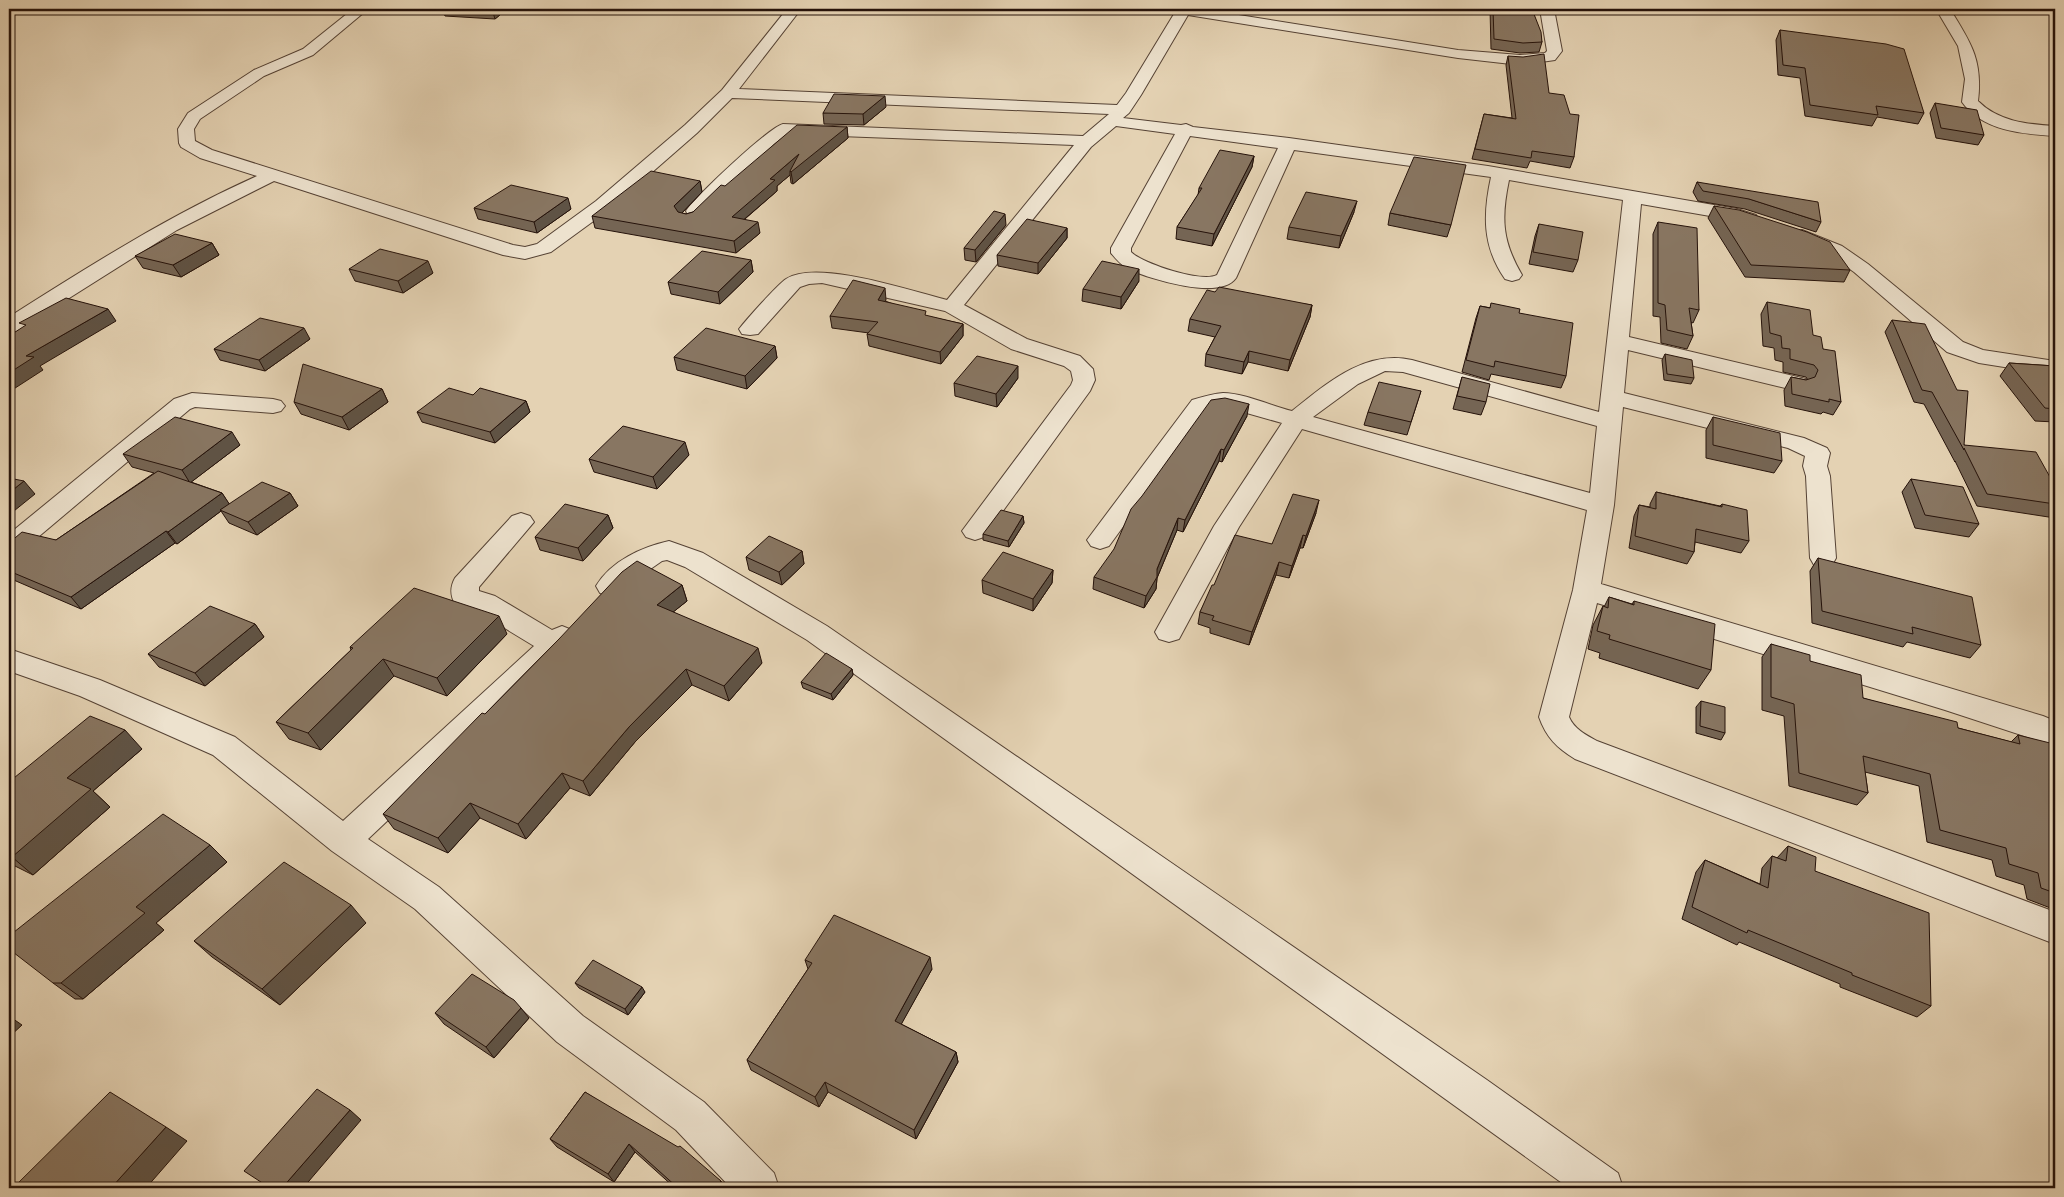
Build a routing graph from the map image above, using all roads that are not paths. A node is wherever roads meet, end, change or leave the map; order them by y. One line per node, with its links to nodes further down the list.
1 (361, 9): 13 (street)
2 (794, 9): 6 (street)
3 (1547, 9): 5 (street)
4 (1943, 9): 9 (street)
5 (1183, 10): 7 (street)
6 (728, 93): 7 (street); 13 (street)
7 (1117, 115): 8 (street); 11 (street)
8 (1186, 130): 10 (street); 10 (street)
9 (2055, 131)
10 (1289, 143): 12 (street)
11 (1085, 144): 15 (street); 17 (street)
12 (1501, 174): 14 (street); 16 (street)
13 (273, 175): 18 (street)
14 (1633, 196): 20 (street); 21 (street)
15 (688, 218)
16 (1512, 275)
17 (952, 307): 19 (street); 29 (street)
18 (9, 326)
19 (750, 329)
20 (1618, 341): 22 (street); 23 (street)
21 (2055, 368)
22 (1798, 384)
23 (1612, 397): 26 (street); 32 (street)
24 (273, 406): 31 (street)
25 (1296, 420): 26 (street); 27 (street); 30 (street); 34 (street)
26 (1609, 422): 27 (street)
27 (1601, 505): 33 (street)
28 (521, 522): 35 (street)
29 (975, 531)
30 (1100, 540)
31 (9, 548)
32 (1823, 558)
33 (1586, 590): 37 (street); 39 (street)
34 (1170, 632)
35 (555, 645): 38 (street); 41 (street)
36 (9, 660): 38 (street)
37 (2055, 734)
38 (344, 841): 40 (street)
39 (2055, 928)
40 (759, 1188)
41 (1603, 1188)

